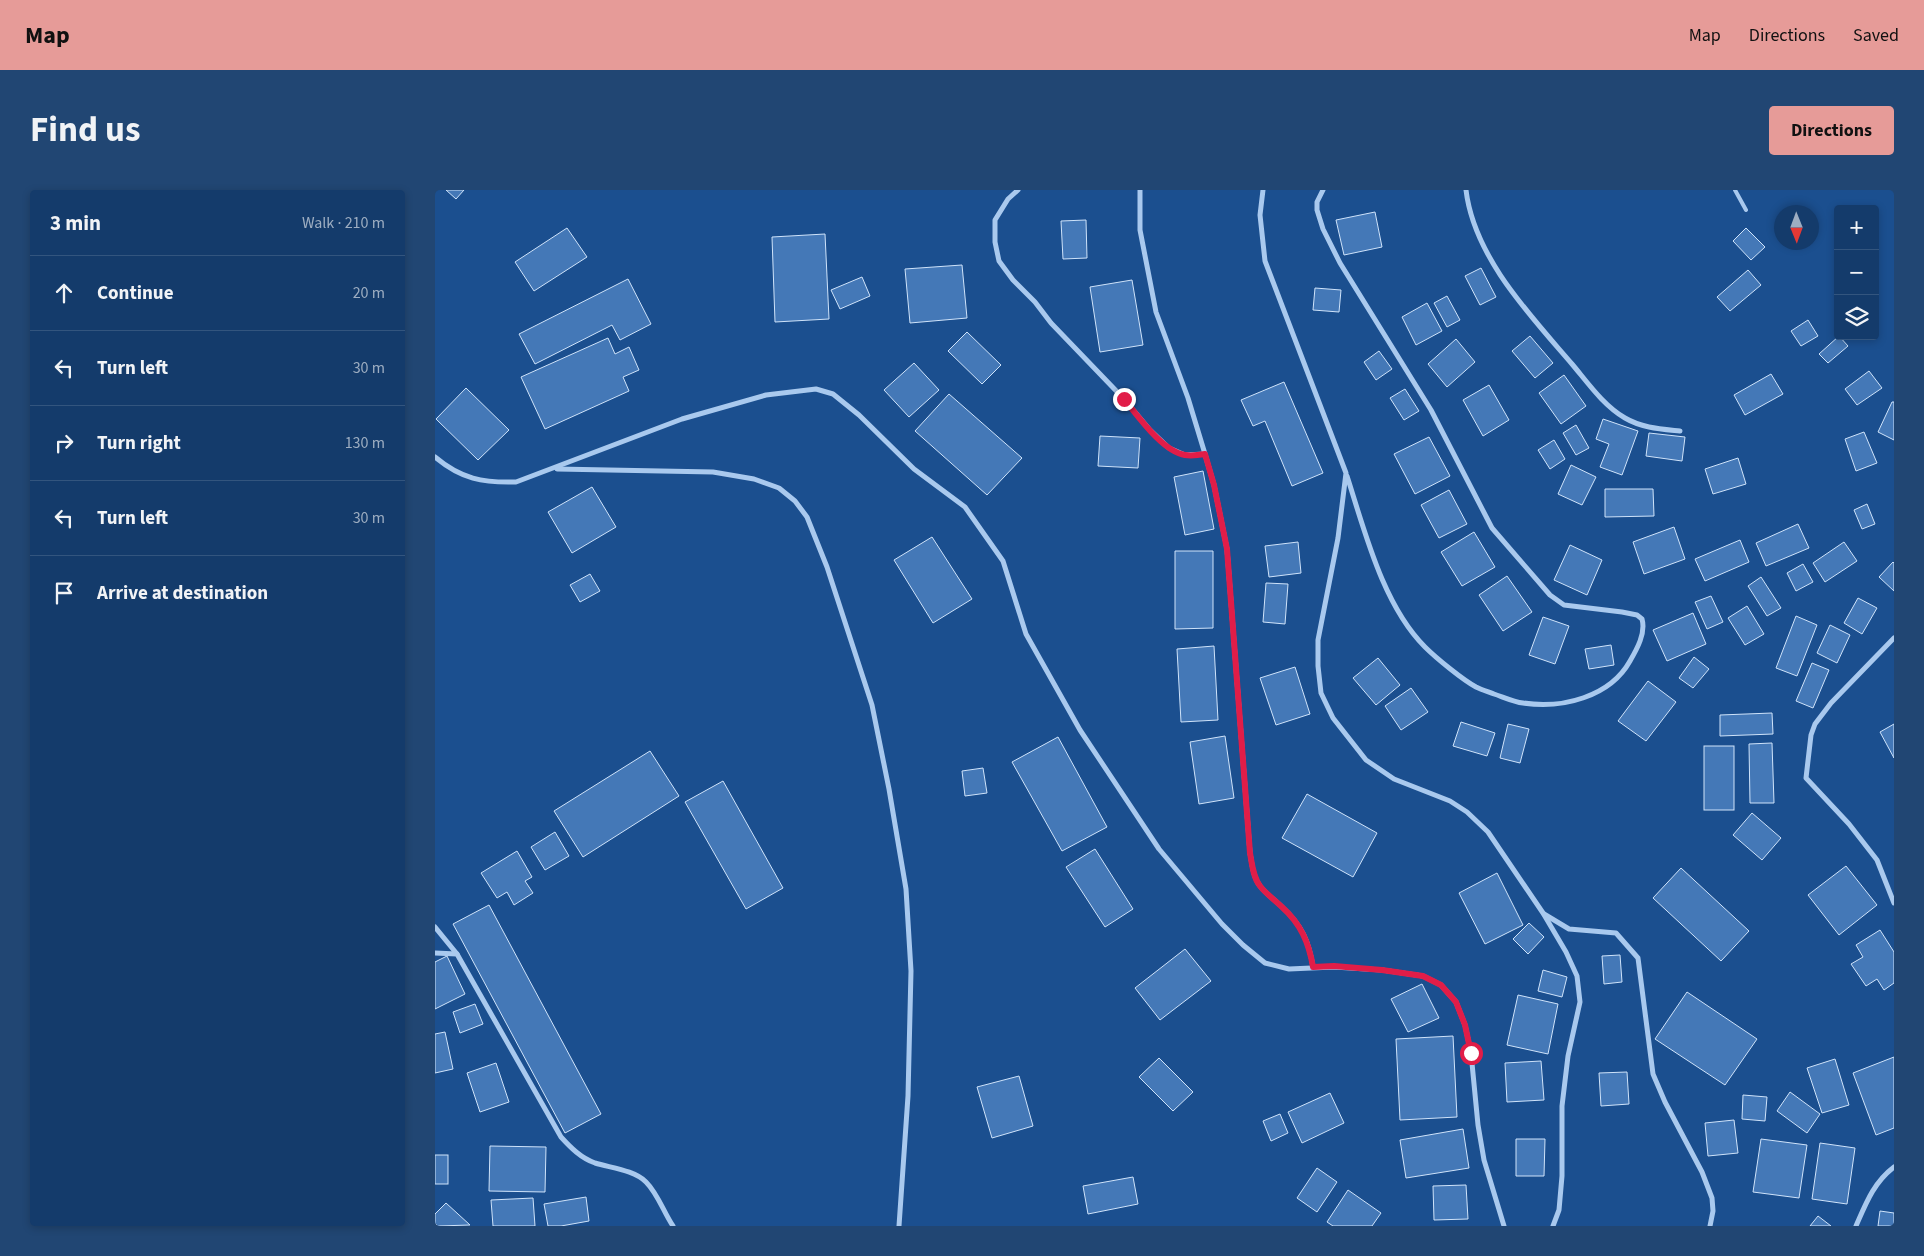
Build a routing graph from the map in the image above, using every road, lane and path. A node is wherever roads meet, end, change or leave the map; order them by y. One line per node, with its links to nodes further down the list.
1 (1018, 190): 9 (street)
2 (1140, 190): 9 (street)
3 (1263, 190): 12 (street)
4 (1323, 190): 12 (street)
5 (1466, 190): 8 (street)
6 (1735, 190): 7 (lane)
7 (1746, 210)
8 (1680, 431)
9 (1205, 454): 19 (street)
10 (435, 457): 11 (street)
11 (554, 469): 19 (street); 22 (street)
12 (1346, 473): 15 (street)
13 (1894, 638): 14 (street)
14 (1894, 903)
15 (1543, 913): 24 (street); 25 (street)
16 (435, 927): 18 (street)
17 (435, 953): 18 (street)
18 (457, 954): 21 (street)
19 (1313, 967): 23 (street)
20 (1894, 1167): 26 (street)
21 (673, 1226)
22 (899, 1226)
23 (1504, 1226)
24 (1553, 1226)
25 (1710, 1226)
26 (1857, 1226)

